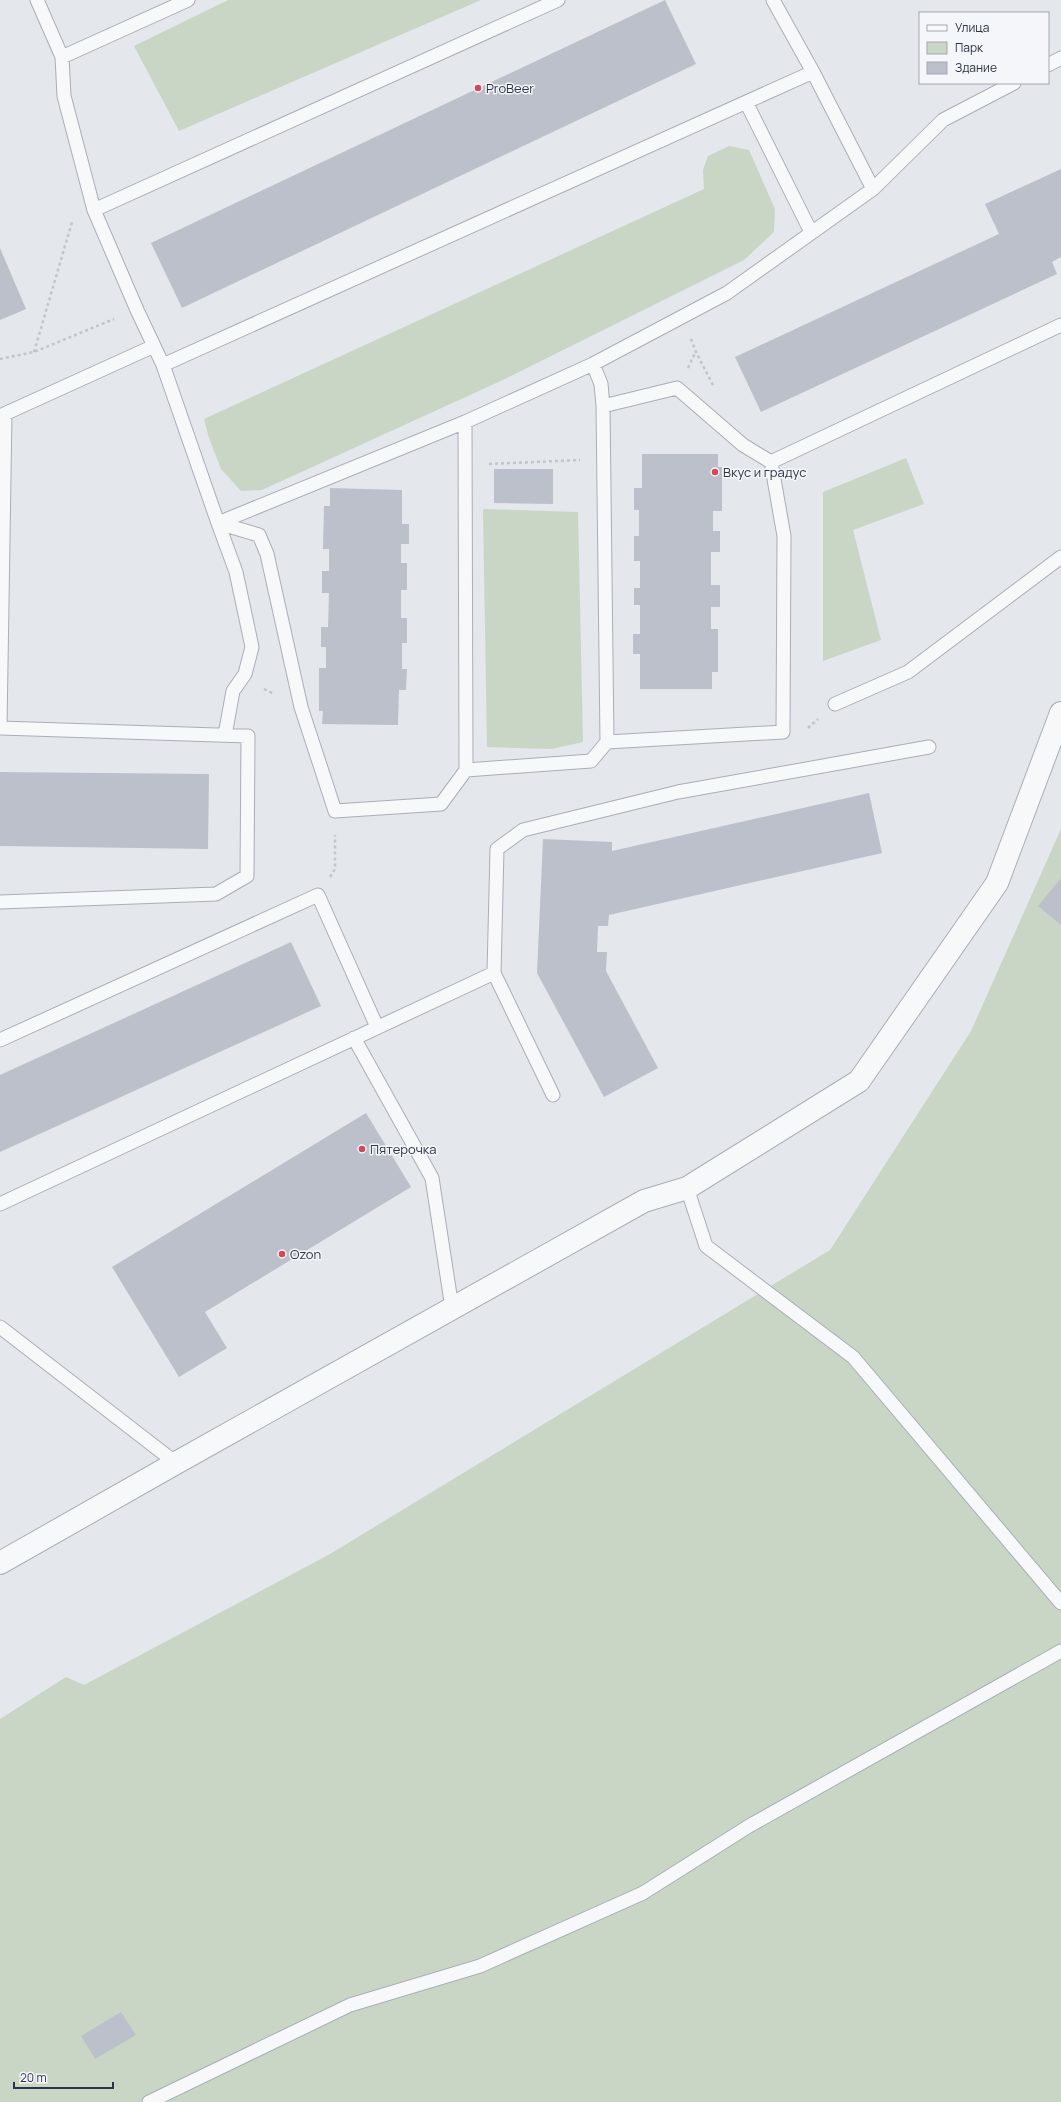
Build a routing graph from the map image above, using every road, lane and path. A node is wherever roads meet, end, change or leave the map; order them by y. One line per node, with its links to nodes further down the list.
1 (37, 0): 5 (lane)
2 (188, 0): 5 (lane)
3 (558, 0): 13 (lane)
4 (773, 0): 8 (lane)
5 (62, 57): 11 (lane)
6 (1061, 58): 7 (lane)
7 (1049, 64)
8 (813, 72): 10 (lane); 12 (lane)
9 (1012, 84): 12 (lane)
10 (746, 102): 14 (lane); 22 (lane)
11 (85, 180): 13 (lane); 19 (path)
12 (873, 189): 14 (lane)
13 (94, 210): 15 (lane)
14 (811, 232): 16 (lane)
15 (136, 310): 18 (lane); 19 (path)
16 (684, 316): 21 (lane); 23 (path)
17 (1061, 325): 28 (lane)
18 (154, 346): 22 (lane); 25 (lane)
19 (34, 352): 20 (path)
20 (0, 359)
21 (593, 364): 24 (lane); 26 (lane)
22 (163, 365): 30 (lane)
23 (716, 390)
24 (603, 406): 27 (lane); 28 (lane)
25 (2, 415): 34 (lane)
26 (465, 422): 29 (lane); 30 (lane)
27 (604, 459): 29 (path); 37 (lane)
28 (771, 462): 35 (lane)
29 (464, 465): 39 (lane)
30 (218, 522): 36 (lane); 39 (lane)
31 (1061, 557): 32 (lane)
32 (835, 704): 35 (path)
33 (1061, 713): 48 (street)
34 (0, 728): 36 (lane)
35 (783, 732): 37 (lane)
36 (225, 735): 42 (lane)
37 (607, 742): 39 (lane)
38 (929, 747): 43 (lane)
39 (466, 770)
40 (334, 854): 41 (path)
41 (335, 869)
42 (0, 902)
43 (494, 973): 44 (lane); 47 (lane)
44 (377, 1027): 45 (lane); 46 (lane)
45 (354, 1038): 49 (lane); 50 (lane)
46 (0, 1040)
47 (553, 1095)
48 (688, 1188): 50 (street); 54 (lane)
49 (0, 1204)
50 (452, 1308): 52 (street)
51 (0, 1327): 52 (lane)
52 (176, 1463): 53 (street)
53 (0, 1563)
54 (1061, 1603)
55 (1061, 1651): 56 (lane)
56 (149, 2102)

